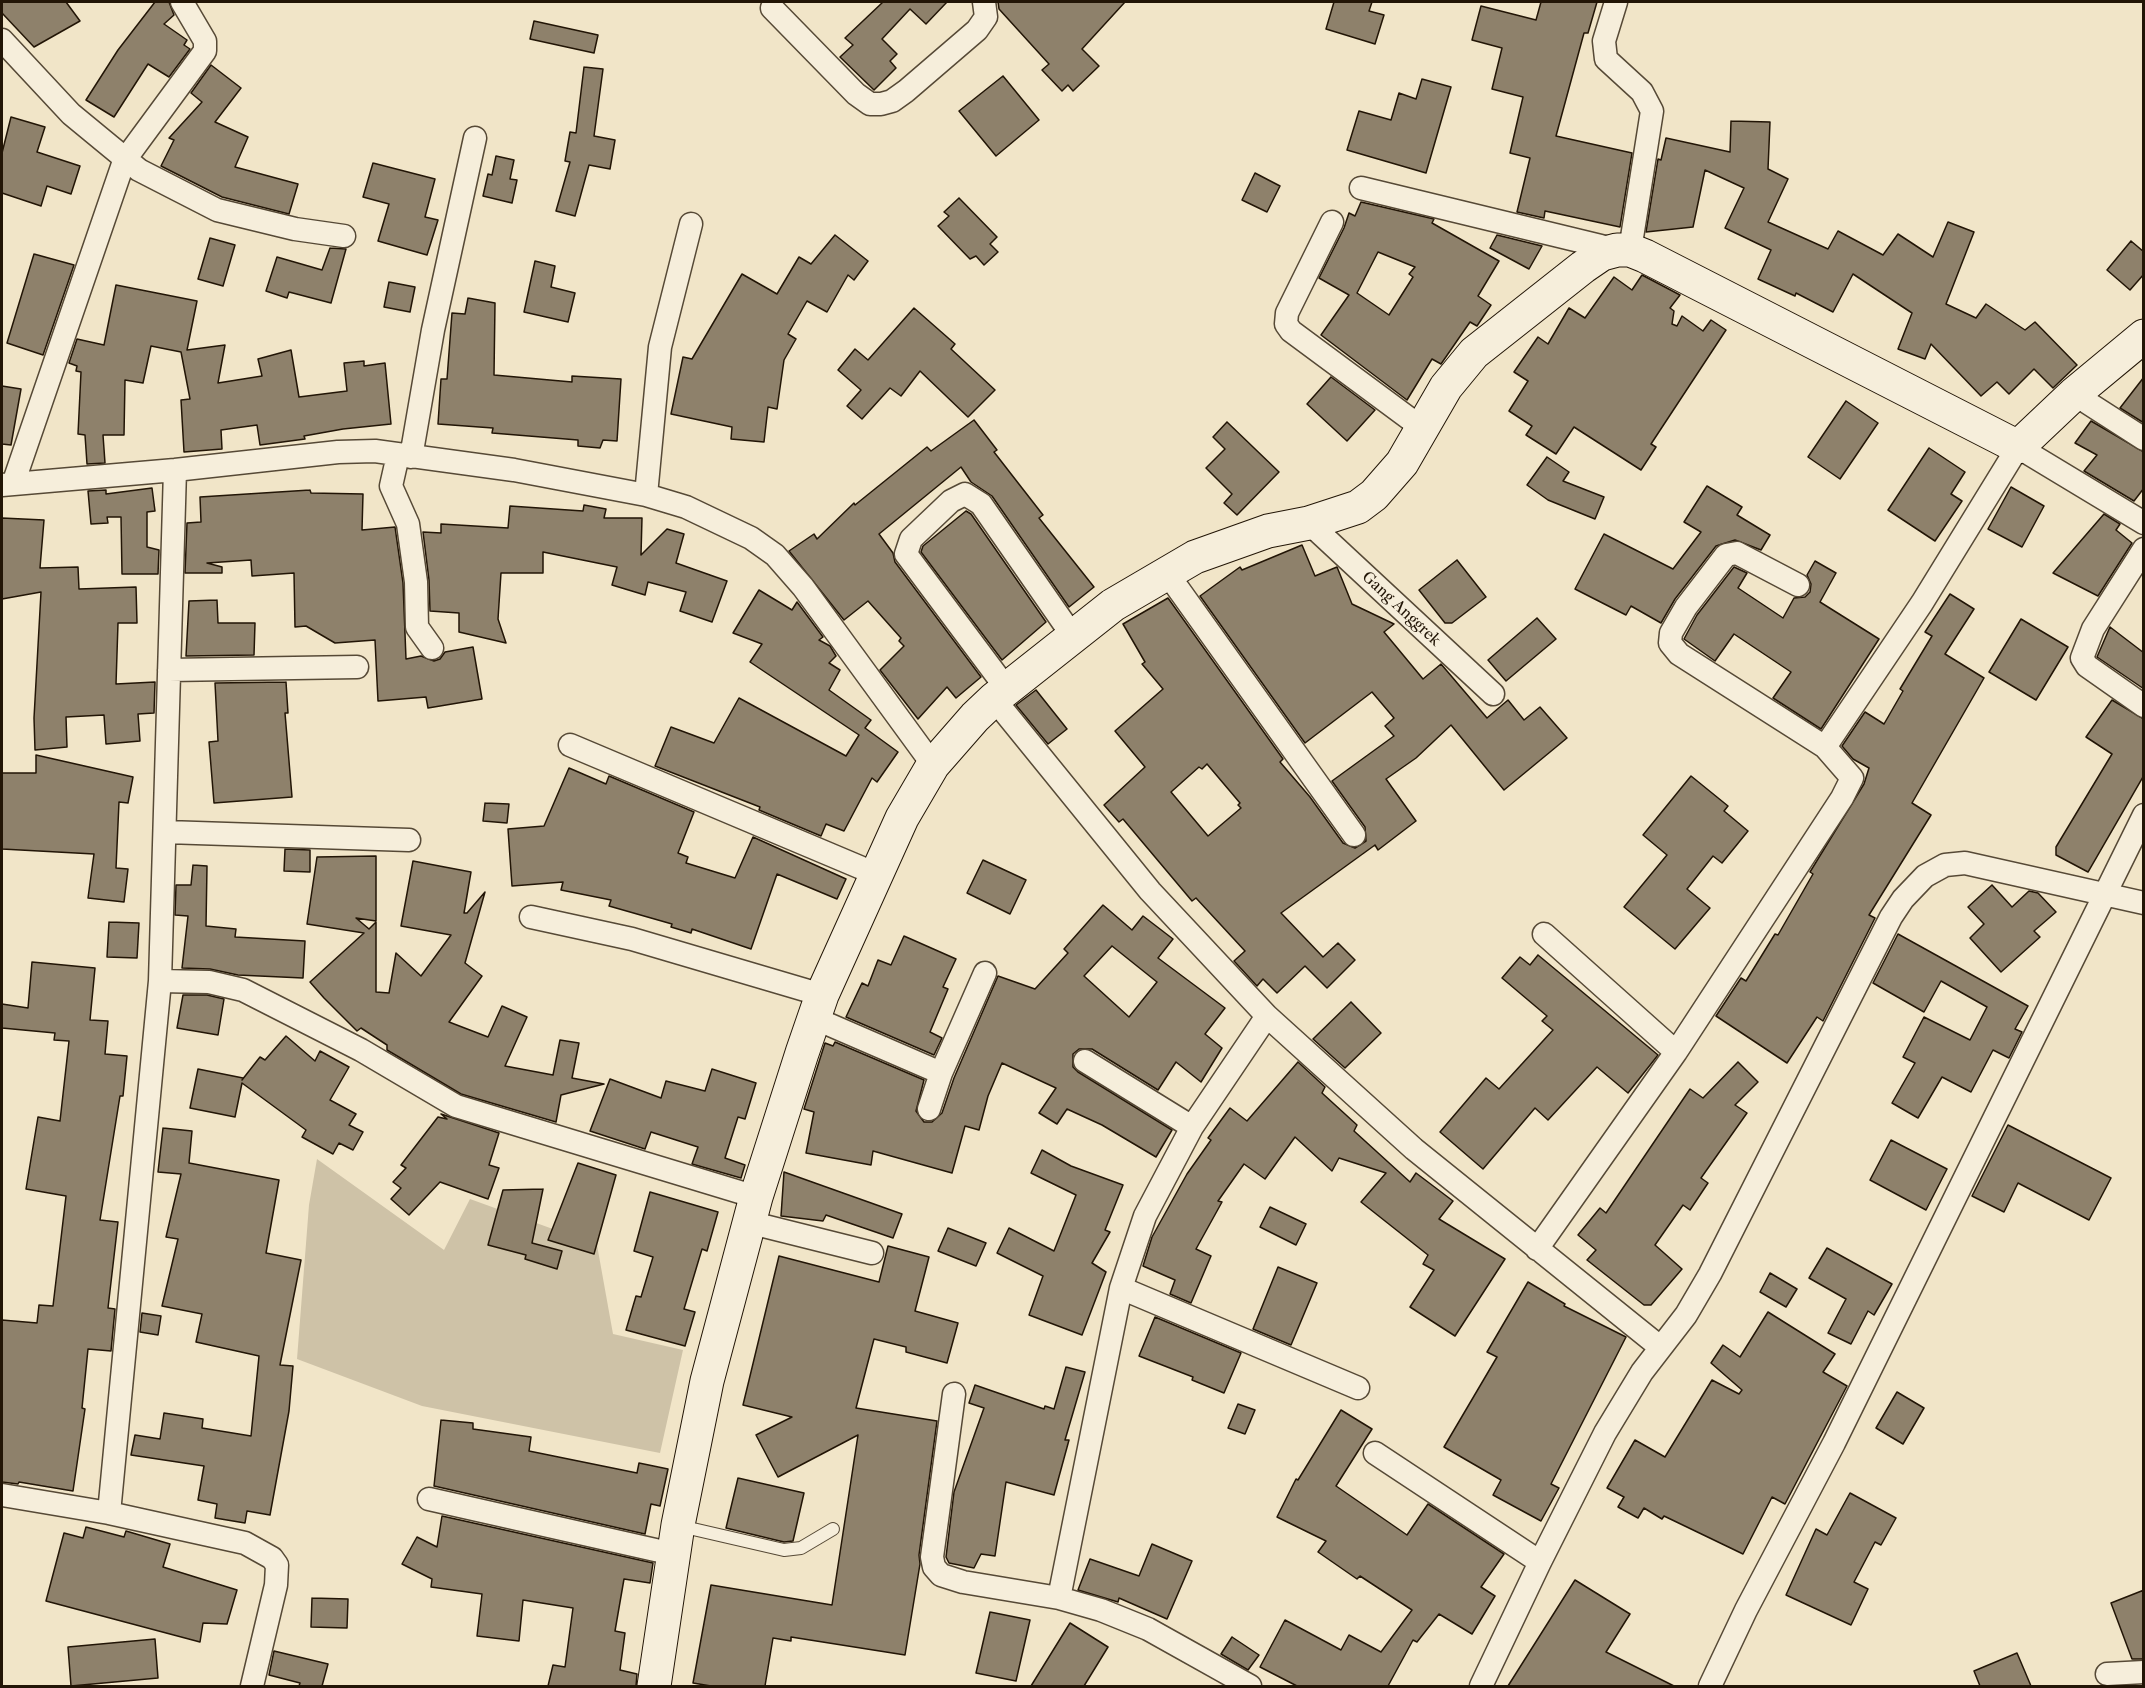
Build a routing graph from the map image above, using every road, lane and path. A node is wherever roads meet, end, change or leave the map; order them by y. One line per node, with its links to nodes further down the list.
1 (182, 2): 7 (street)
2 (984, 2): 4 (street)
3 (1616, 2): 12 (street)
4 (771, 8)
5 (2, 40): 7 (street)
6 (475, 138): 18 (street)
7 (124, 161): 11 (street); 20 (street)
8 (1361, 188): 12 (street)
9 (1332, 222): 15 (street)
10 (691, 224): 21 (street)
11 (344, 236)
12 (1624, 250): 15 (street); 17 (street)
13 (2144, 336): 14 (street)
14 (2074, 394): 16 (street); 17 (street)
15 (1422, 428): 22 (street)
16 (2144, 439)
17 (2018, 447): 23 (street); 35 (street)
18 (404, 456): 19 (street); 21 (street); 28 (street)
19 (175, 470): 20 (street); 30 (street)
20 (7, 485)
21 (646, 495): 36 (street)
22 (1309, 523): 25 (street); 32 (street, Gang Anggrek)
23 (2144, 523)
24 (2144, 549): 33 (street)
25 (1167, 573): 27 (street); 39 (street)
26 (1798, 585): 35 (street)
27 (1072, 636): 31 (street); 31 (street)
28 (432, 648)
29 (357, 668): 30 (street)
30 (169, 670): 38 (street)
31 (1000, 694): 36 (street); 49 (street)
32 (1493, 694)
33 (2144, 706)
34 (570, 745): 41 (street)
35 (1825, 747): 50 (street)
36 (933, 765): 41 (street)
37 (2144, 815): 42 (street)
38 (166, 832): 40 (street); 47 (street)
39 (1354, 835)
40 (409, 840)
41 (876, 874): 48 (street)
42 (2104, 895): 43 (street); 59 (street); 76 (street)
43 (2144, 903)
44 (531, 917): 48 (street)
45 (1544, 934): 50 (street)
46 (985, 974): 52 (street)
47 (160, 981): 55 (street); 65 (street)
48 (818, 1007): 52 (street); 55 (street)
49 (1267, 1016): 54 (street); 56 (street)
50 (1676, 1052): 56 (street)
51 (1085, 1061): 54 (street)
52 (941, 1073): 53 (street)
53 (929, 1109)
54 (1192, 1127): 58 (street)
55 (752, 1210): 57 (street); 67 (street)
56 (1537, 1249): 59 (street)
57 (872, 1253)
58 (1121, 1288): 60 (street); 69 (street)
59 (1660, 1347): 68 (street)
60 (1358, 1388)
61 (954, 1394): 69 (street)
62 (1374, 1453): 68 (street)
63 (2, 1495): 65 (street)
64 (429, 1499): 67 (street)
65 (109, 1513): 72 (street)
66 (833, 1529): 67 (lane)
67 (675, 1540): 73 (street)
68 (1540, 1562): 75 (street)
69 (1059, 1598): 74 (street)
70 (2144, 1672): 71 (street)
71 (2107, 1674)
72 (252, 1686)
73 (654, 1686)
74 (1250, 1686)
75 (1481, 1686)
76 (1710, 1686)

